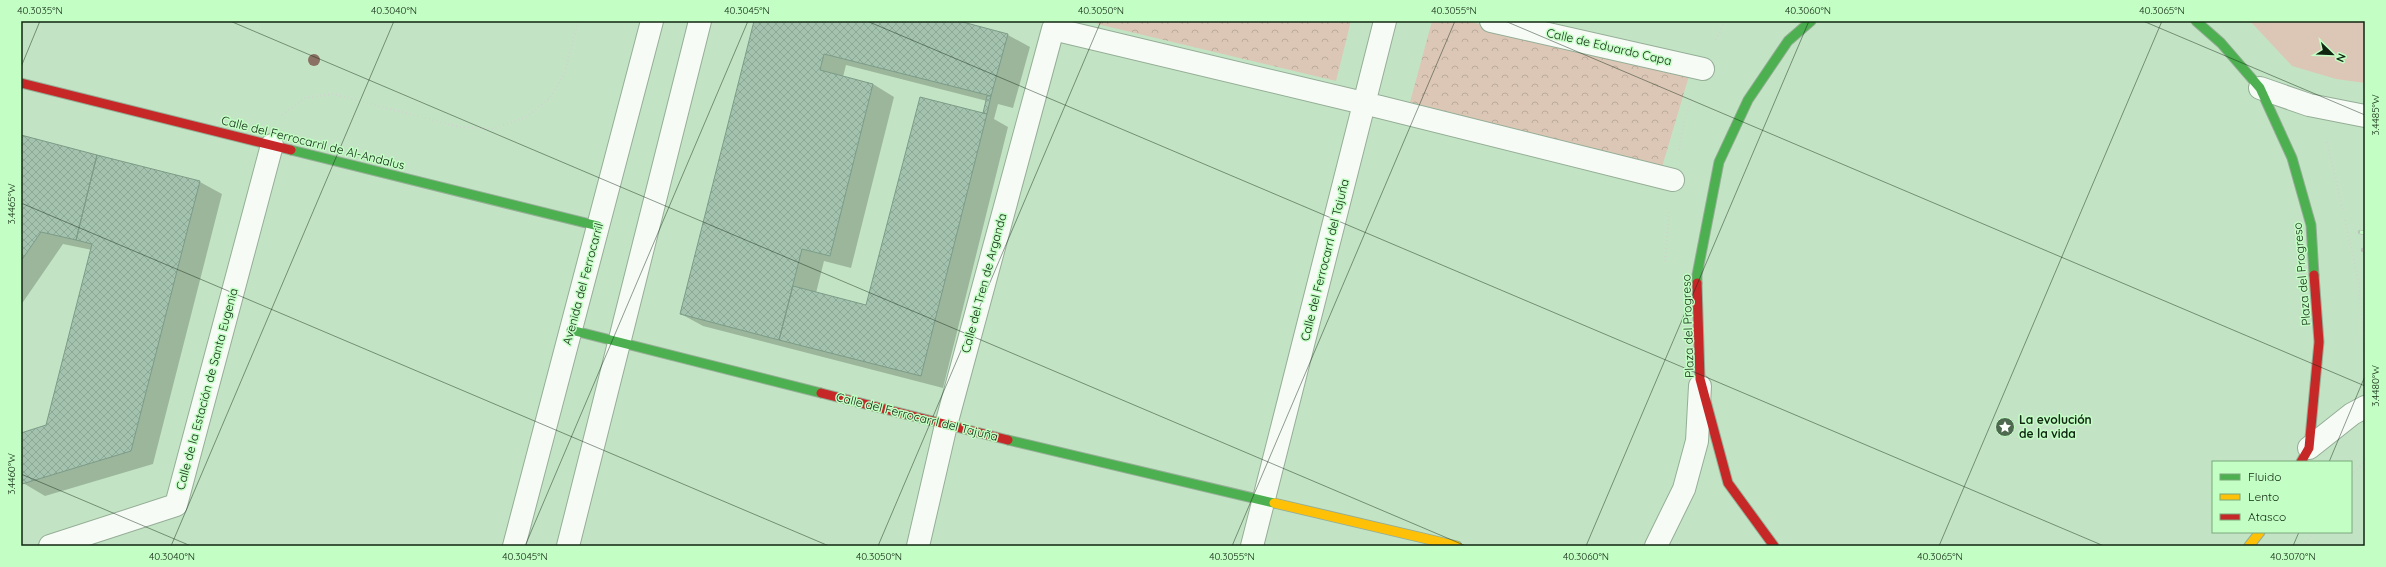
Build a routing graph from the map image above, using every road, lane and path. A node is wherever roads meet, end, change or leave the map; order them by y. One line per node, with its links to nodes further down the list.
1 (578, 21): 15 (path)
2 (652, 21): 17 (street, Avenida del Ferrocarril)
3 (700, 21): 19 (street)
4 (1385, 21): 12 (street, Calle del Ferrocarrl del Tajuña)
5 (1491, 21): 9 (street, Calle de Eduardo Capa)
6 (1811, 21): 21 (main road, Plaza del Progreso)
7 (2196, 21): 11 (main road, Plaza del Progreso)
8 (1055, 25): 12 (street); 23 (street, Calle del Tren de Arganda)
9 (1703, 69)
10 (21, 83): 15 (main road, Calle del Ferrocarril de Al-Andalus)
11 (2260, 88): 13 (street); 24 (main road, Plaza del Progreso)
12 (1365, 103): 16 (street); 27 (street, Calle del Ferrocarrl del Tajuña)
13 (2365, 116)
14 (2326, 134): 20 (path)
15 (272, 145): 17 (main road, Calle del Ferrocarril de Al-Andalus); 30 (street, Calle de la Estación de Santa Eugenia)
16 (1673, 180)
17 (598, 226): 18 (street, Avenida del Ferrocarril)
18 (571, 330): 19 (main road, Calle del Ferrocarrl del Tajuña); 31 (street, Avenida del Ferrocarril)
19 (620, 341): 23 (main road, Calle del Ferrocarrl del Tajuña); 32 (street)
20 (2365, 355)
21 (1700, 379): 36 (street); 37 (main road, Plaza del Progreso)
22 (2365, 407): 24 (street)
23 (946, 425): 27 (main road, Calle del Ferrocarrl del Tajuña); 33 (street, Calle del Tren de Arganda)
24 (2305, 455)
25 (2365, 462): 26 (path)
26 (2352, 474)
27 (1272, 502): 34 (street); 35 (main road)
28 (2259, 533): 38 (main road)
29 (2312, 533): 39 (path)
30 (50, 546)
31 (514, 546)
32 (568, 546)
33 (918, 546)
34 (1252, 546)
35 (1457, 546)
36 (1656, 546)
37 (1774, 546)
38 (2249, 546)
39 (2303, 546)

